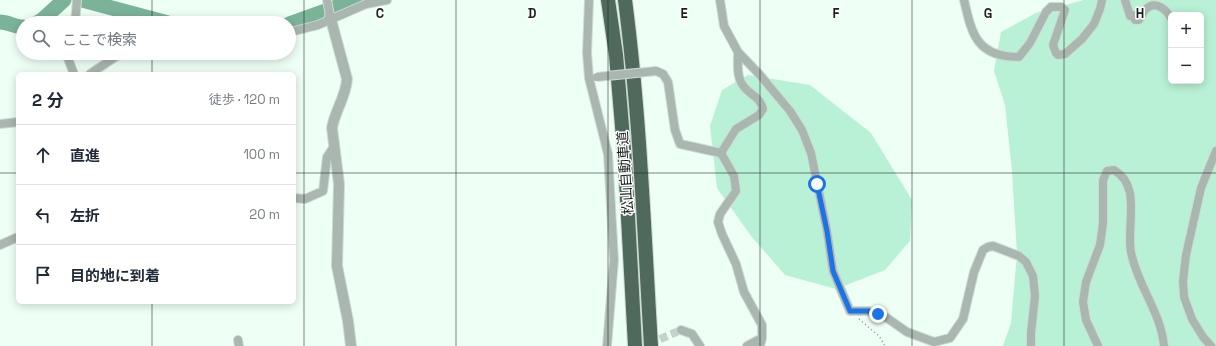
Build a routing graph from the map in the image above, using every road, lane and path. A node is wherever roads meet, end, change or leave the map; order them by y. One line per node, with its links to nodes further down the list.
1 (387, 0): 10 (street)
2 (589, 0): 19 (street)
3 (608, 0): 33 (highway, 松山自動車道)
4 (625, 0): 34 (highway, 松山自動車道)
5 (720, 0): 14 (street)
6 (964, 0): 7 (street)
7 (1102, 0)
8 (1125, 0): 11 (street)
9 (77, 3): 12 (street)
10 (329, 10): 13 (street); 22 (street)
11 (1168, 14)
12 (76, 16)
13 (296, 30)
14 (738, 52): 24 (street); 28 (street)
15 (69, 60): 17 (street)
16 (111, 60): 18 (street)
17 (73, 72)
18 (93, 72)
19 (593, 78): 24 (street, bridge); 32 (street)
20 (16, 122): 21 (street)
21 (0, 124)
22 (335, 145): 25 (street); 31 (street)
23 (1216, 150): 41 (street)
24 (721, 153): 30 (street)
25 (296, 198)
26 (16, 239): 27 (street)
27 (0, 245)
28 (850, 311): 37 (path); 38 (street)
29 (681, 330): 35 (street)
30 (761, 342): 36 (street)
31 (351, 346)
32 (607, 346)
33 (635, 346)
34 (651, 346)
35 (700, 346)
36 (747, 346)
37 (885, 346)
38 (1031, 346)
39 (1098, 346): 40 (street)
40 (1164, 346)
41 (1211, 346)

